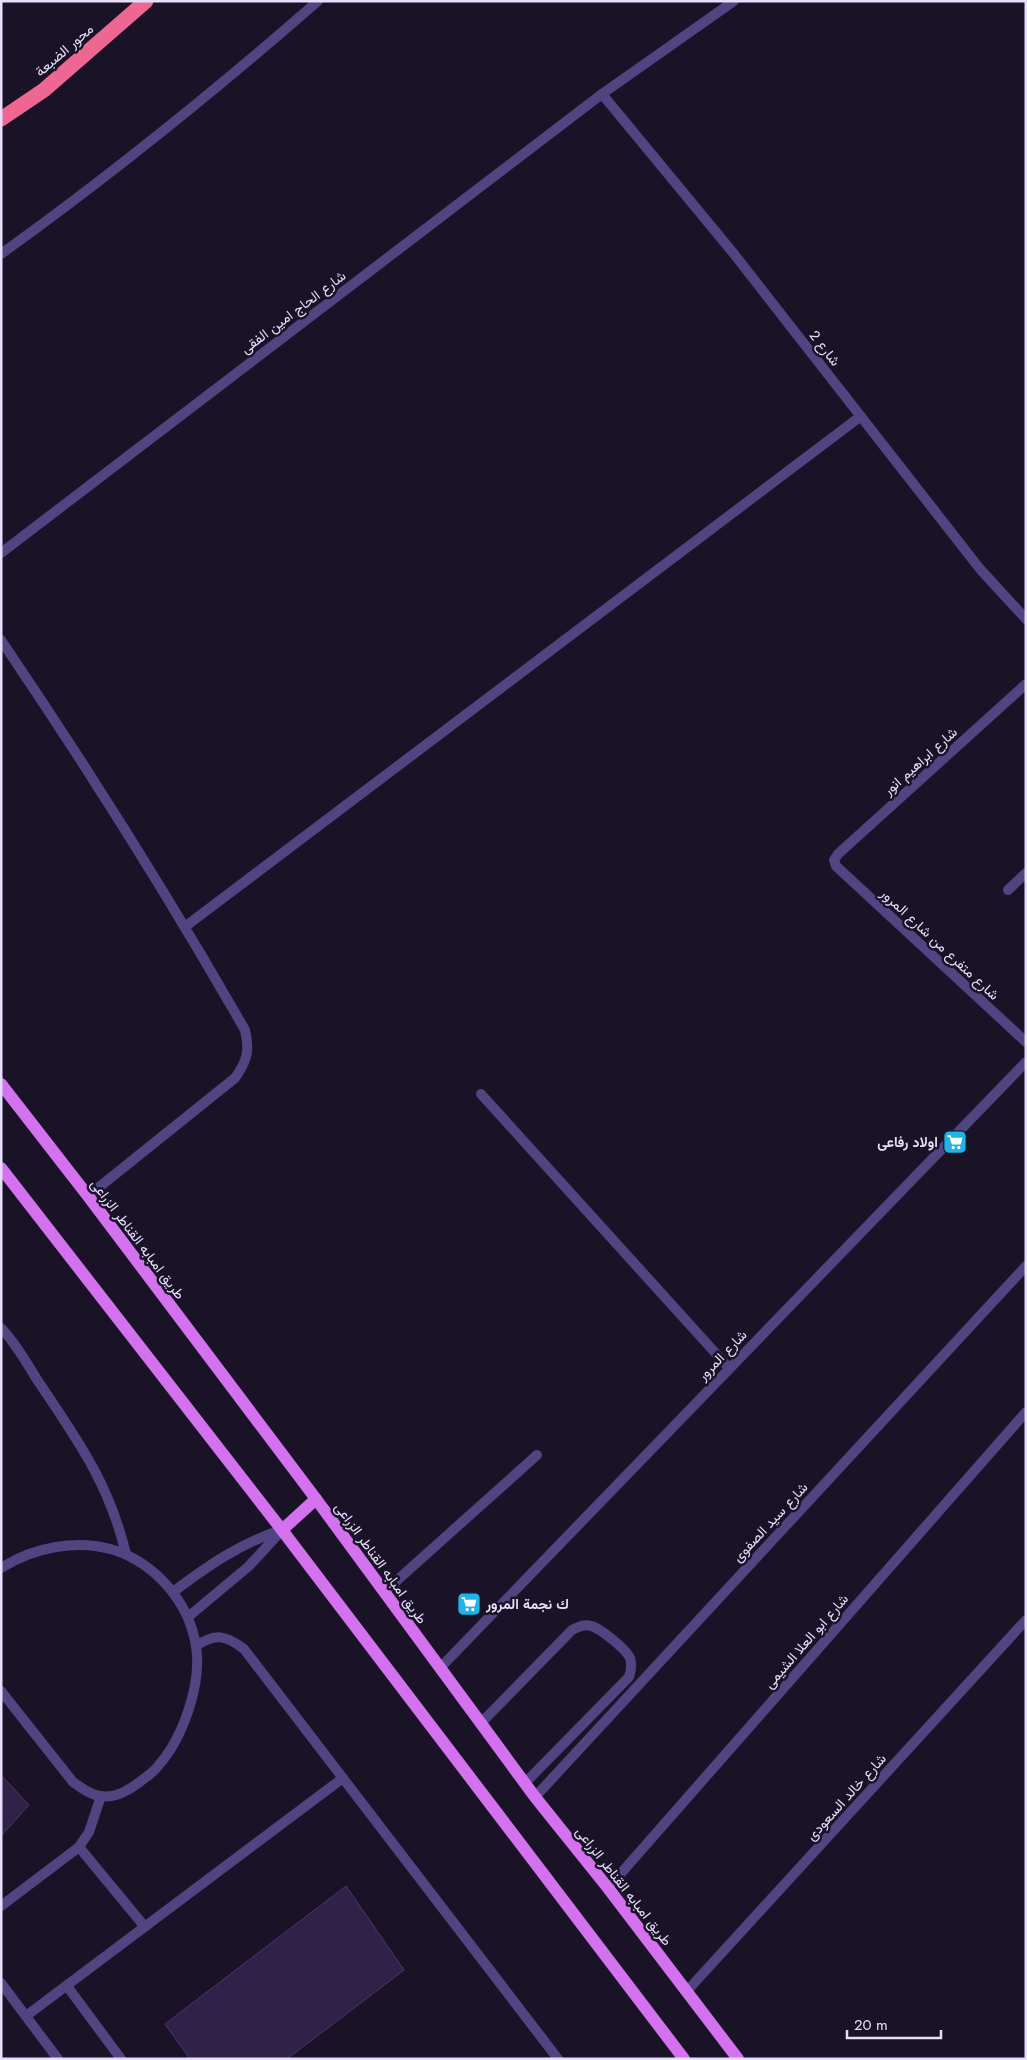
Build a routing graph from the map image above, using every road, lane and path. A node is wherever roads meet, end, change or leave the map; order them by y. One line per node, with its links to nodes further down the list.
1 (146, 1): 5 (highway, محور الضبعة)
2 (318, 1): 6 (street)
3 (734, 1): 4 (street, شارع الحاج امين الفقى)
4 (602, 94): 7 (street, شارع 2); 8 (street, شارع الحاج امين الفقى)
5 (1, 119)
6 (1, 254)
7 (861, 416): 9 (street, شارع 2); 15 (street)
8 (1, 553)
9 (1026, 619)
10 (1, 640): 15 (street)
11 (1026, 684): 12 (street, شارع ابراهيم انور)
12 (835, 863): 16 (street, شارع متفرع من شارع المرور)
13 (1026, 872): 14 (street)
14 (1008, 890)
15 (186, 926): 21 (street)
16 (1026, 1042)
17 (1026, 1062): 24 (street, شارع المرور)
18 (1, 1084): 21 (main road, طريق امبابه القناطر الزراعى)
19 (481, 1094): 24 (street)
20 (1, 1168): 28 (main road)
21 (88, 1196): 27 (main road, طريق امبابه القناطر الزراعى)
22 (1026, 1266): 42 (street, شارع سيد الصفوى)
23 (1, 1328): 29 (street)
24 (729, 1368): 36 (street, شارع المرور)
25 (1026, 1412): 44 (street, شارع ابو العلا الشيمى)
26 (537, 1455): 32 (street)
27 (316, 1499): 28 (main road); 32 (main road, طريق امبابه القناطر الزراعى)
28 (282, 1530): 31 (street); 33 (street); 54 (main road)
29 (126, 1554): 30 (street); 31 (street)
30 (1, 1568)
31 (173, 1592): 33 (street)
32 (384, 1592): 36 (main road, طريق امبابه القناطر الزراعى)
33 (188, 1618): 35 (street)
34 (1026, 1620): 49 (street, شارع خالد السعودى)
35 (196, 1646): 39 (street); 41 (street)
36 (440, 1668): 38 (main road, طريق امبابه القناطر الزراعى)
37 (1, 1691): 41 (street)
38 (481, 1723): 40 (main road, طريق امبابه القناطر الزراعى); 40 (street)
39 (343, 1778): 46 (street); 53 (street)
40 (525, 1783): 42 (main road, طريق امبابه القناطر الزراعى)
41 (101, 1796): 43 (street)
42 (535, 1797): 44 (main road, طريق امبابه القناطر الزراعى)
43 (79, 1847): 45 (street); 46 (street)
44 (608, 1888): 49 (main road, طريق امبابه القناطر الزراعى)
45 (1, 1906)
46 (145, 1926): 48 (street)
47 (1, 1983): 50 (street)
48 (67, 1986): 50 (street); 52 (street)
49 (686, 1992): 55 (main road, طريق امبابه القناطر الزراعى)
50 (26, 2016): 51 (street)
51 (58, 2059)
52 (121, 2059)
53 (558, 2059)
54 (684, 2059)
55 (738, 2059)

